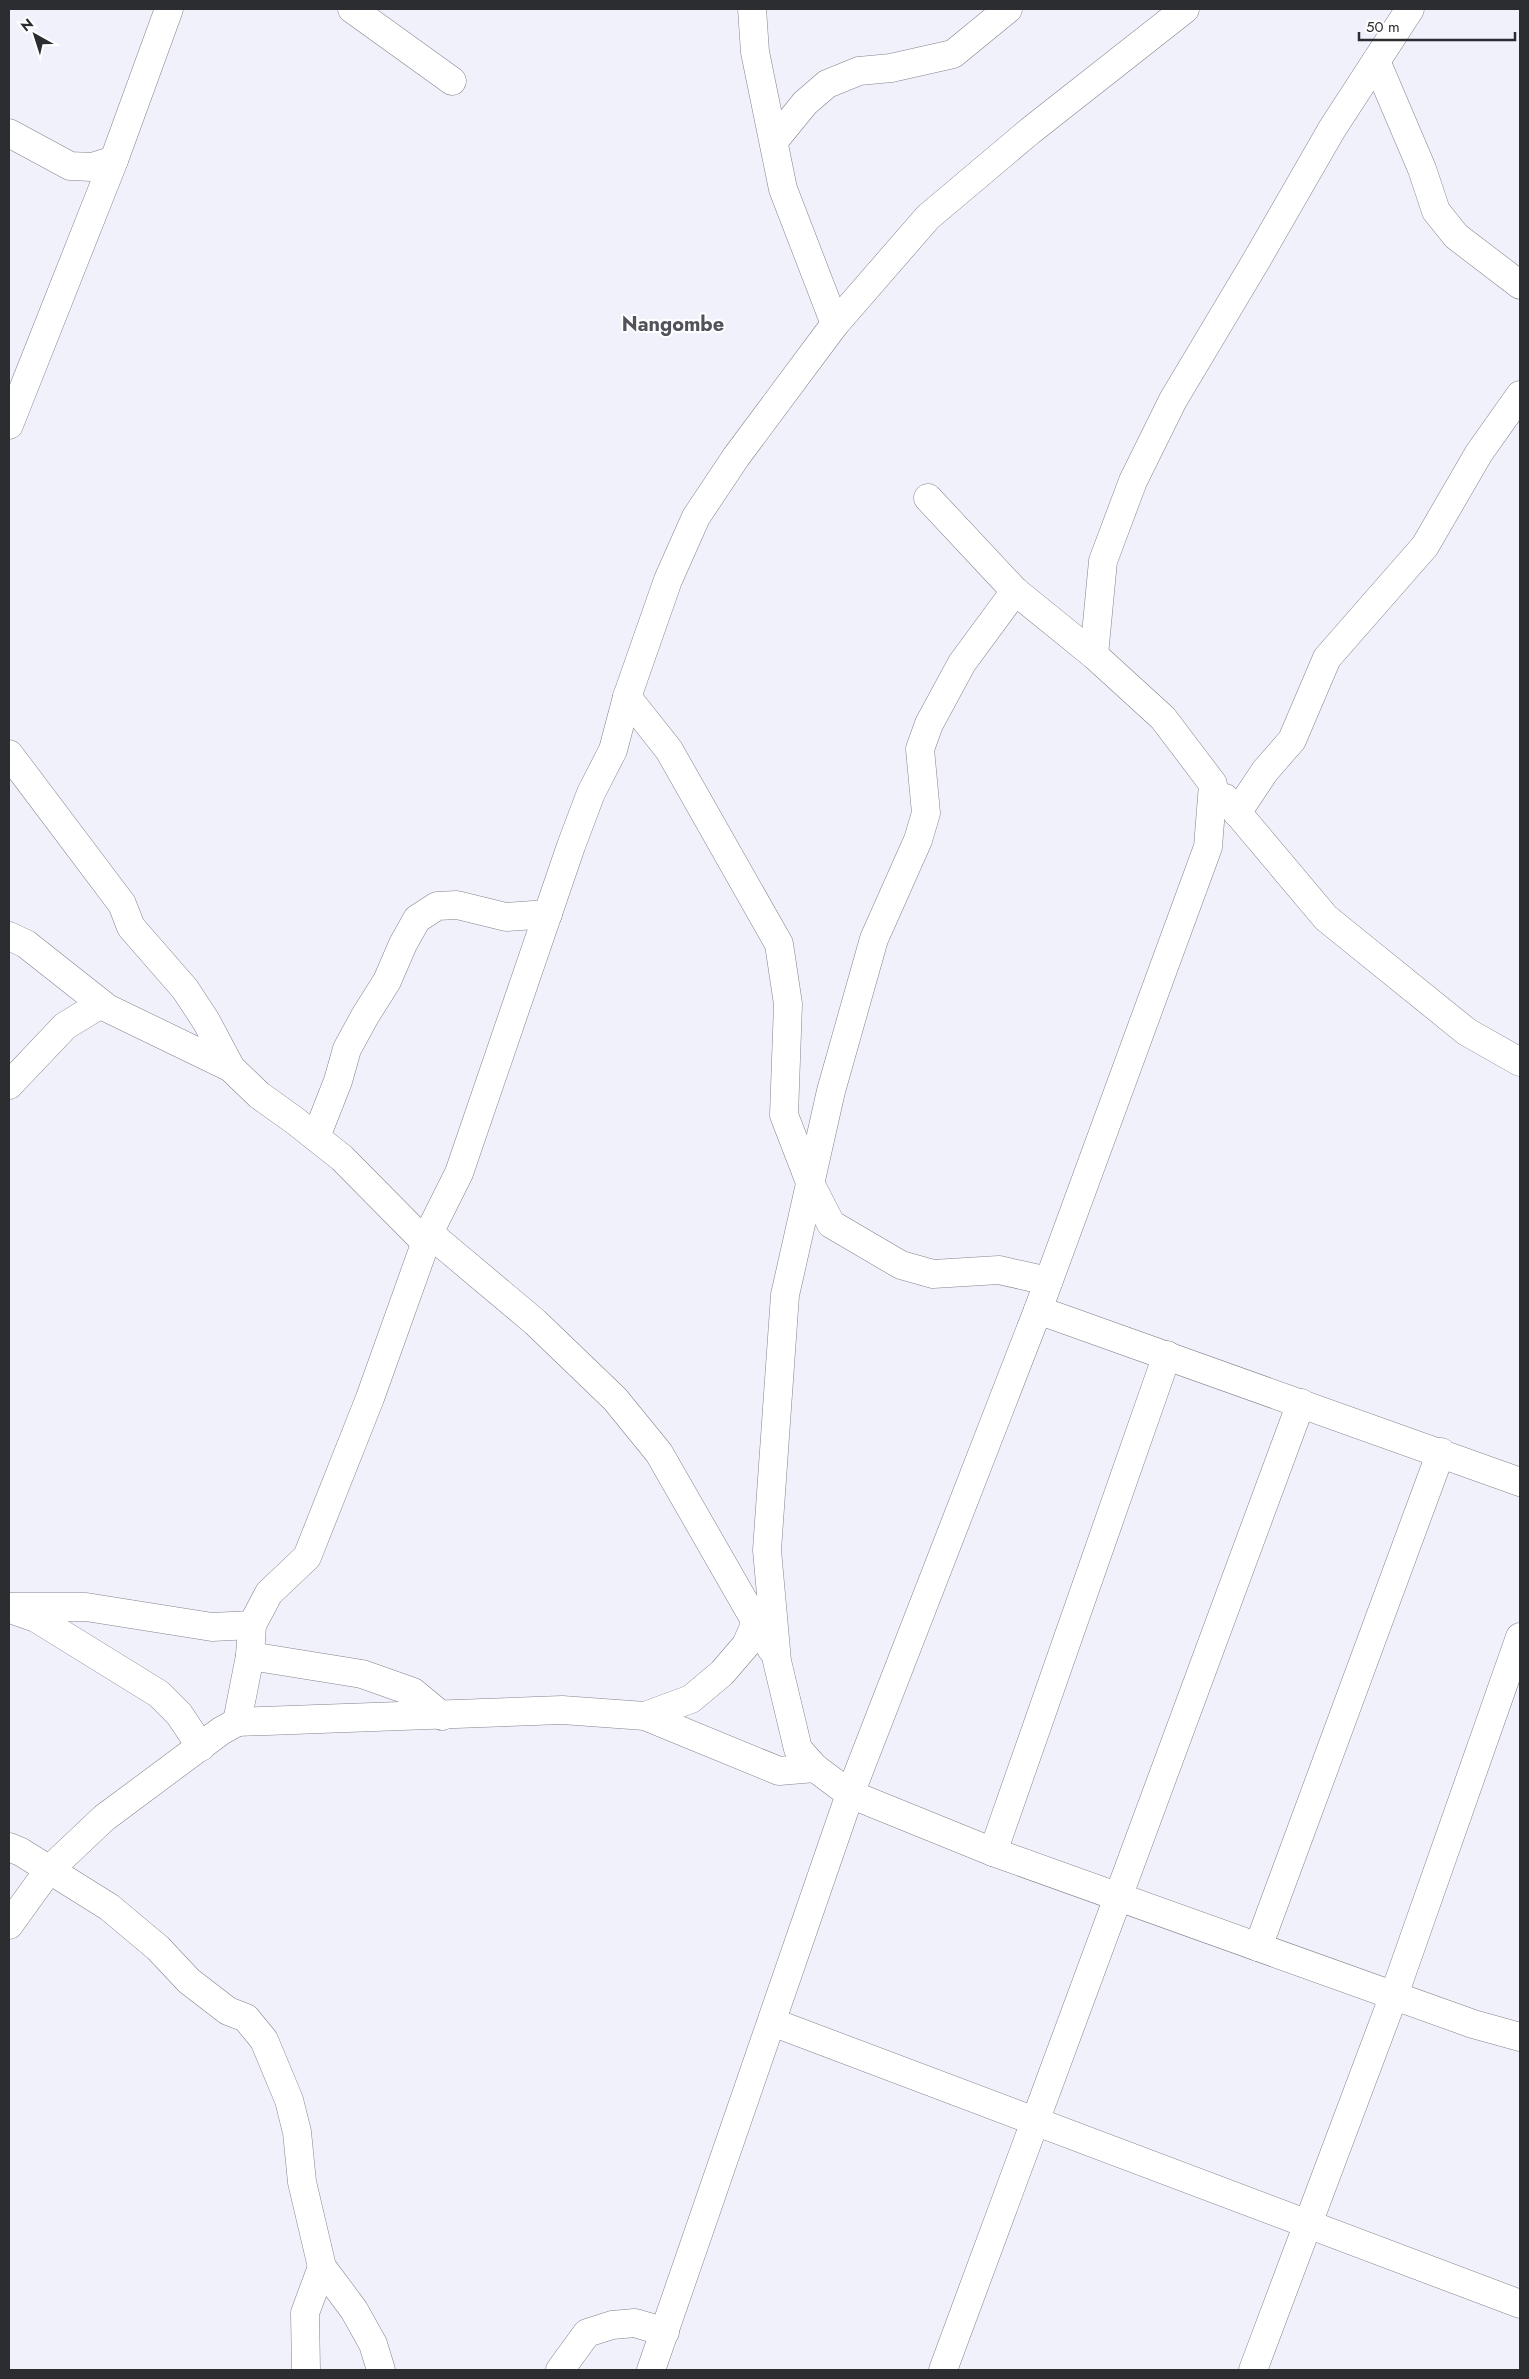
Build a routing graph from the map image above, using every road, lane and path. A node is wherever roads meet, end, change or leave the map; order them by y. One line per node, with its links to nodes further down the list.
1 (169, 9): 11 (street)
2 (352, 9): 8 (street)
3 (752, 9): 10 (street)
4 (1008, 9): 10 (street)
5 (1185, 9): 15 (street)
6 (1410, 9): 7 (street)
7 (1376, 61): 14 (street); 20 (street)
8 (452, 81)
9 (9, 133): 12 (street)
10 (774, 140): 15 (street)
11 (114, 160): 12 (street); 13 (street)
12 (70, 166): 13 (street)
13 (92, 216): 17 (street)
14 (1520, 285)
15 (835, 324): 21 (street)
16 (1520, 395): 24 (street)
17 (9, 425)
18 (928, 498): 19 (street)
19 (1015, 591): 20 (street); 32 (street)
20 (1094, 655): 23 (street)
21 (627, 697): 25 (street); 32 (street)
22 (9, 754): 29 (street)
23 (1213, 784): 24 (street); 34 (street)
24 (1237, 813): 28 (street)
25 (548, 914): 31 (street); 33 (street)
26 (9, 936): 27 (street)
27 (101, 1004): 29 (street); 30 (street)
28 (1520, 1062)
29 (231, 1068): 31 (street)
30 (9, 1085)
31 (316, 1137): 33 (street)
32 (811, 1185): 34 (street); 40 (street)
33 (427, 1238): 43 (street); 44 (street)
34 (1048, 1281): 35 (street)
35 (1038, 1310): 36 (street); 54 (street)
36 (1167, 1355): 37 (street); 56 (street)
37 (1301, 1403): 38 (street); 58 (street)
38 (1441, 1452): 39 (street); 60 (street)
39 (1520, 1482)
40 (770, 1592): 43 (street); 48 (street)
41 (9, 1608): 42 (street); 44 (street)
42 (36, 1618): 45 (street); 52 (street)
43 (756, 1623): 48 (street); 50 (street)
44 (252, 1625): 47 (street)
45 (9, 1632)
46 (1520, 1636): 61 (street)
47 (250, 1656): 49 (street); 51 (street)
48 (778, 1661): 53 (street)
49 (442, 1716): 50 (street); 51 (street)
50 (645, 1716): 53 (street)
51 (237, 1722): 52 (street)
52 (201, 1747): 57 (street)
53 (814, 1768): 54 (street)
54 (850, 1794): 56 (street); 62 (street)
55 (9, 1847): 57 (street)
56 (993, 1852): 58 (street)
57 (48, 1871): 59 (street); 66 (street)
58 (1118, 1897): 60 (street); 64 (street)
59 (9, 1925)
60 (1258, 1947): 61 (street)
61 (1394, 1995): 63 (street); 65 (street)
62 (772, 2022): 64 (street); 68 (street)
63 (1520, 2037)
64 (1034, 2122): 65 (street); 73 (street)
65 (1308, 2224): 67 (street); 74 (street)
66 (322, 2268): 69 (street); 70 (street)
67 (1520, 2304)
68 (665, 2332): 71 (street); 72 (street)
69 (306, 2370)
70 (381, 2370)
71 (560, 2370)
72 (651, 2370)
73 (943, 2370)
74 (1253, 2370)

